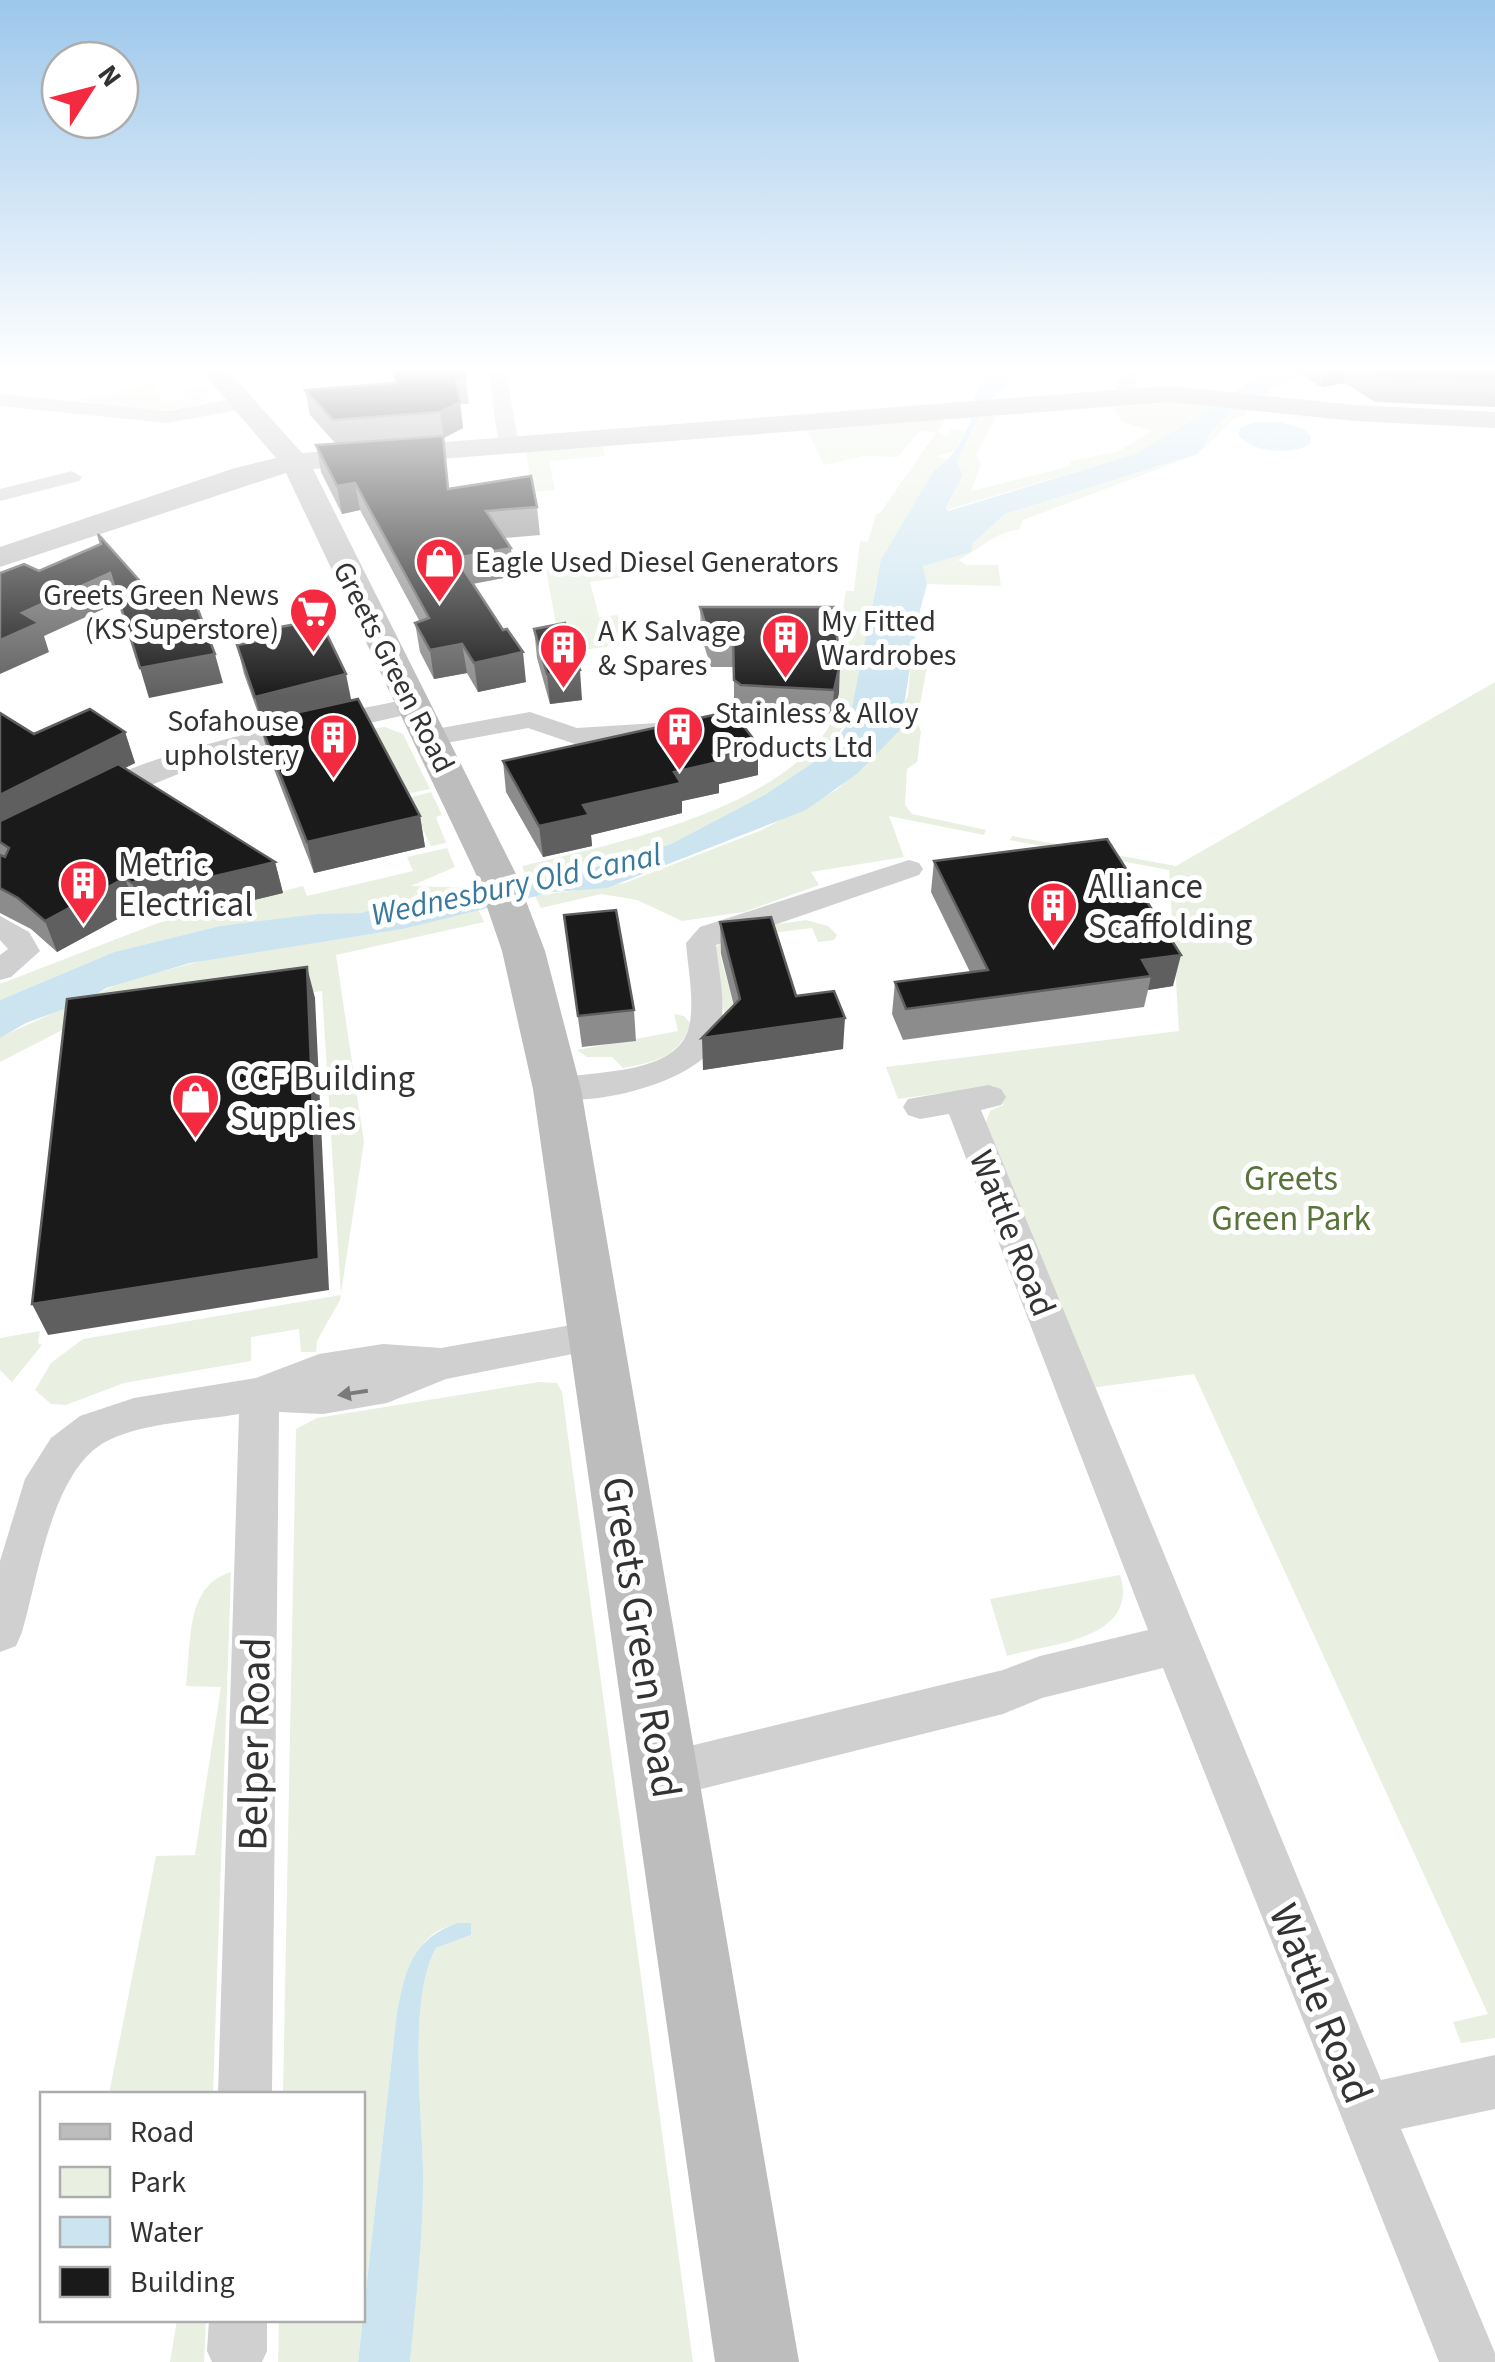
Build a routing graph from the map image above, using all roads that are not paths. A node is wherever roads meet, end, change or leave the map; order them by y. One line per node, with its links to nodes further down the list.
1 (242, 476): 5 (main road)
2 (302, 476): 6 (main road, Greets Green Road)
3 (72, 477): 4 (street)
4 (0, 495)
5 (0, 556)
6 (414, 706): 8 (main road, Greets Green Road); 9 (street)
7 (692, 727): 8 (street)
8 (430, 738): 13 (main road, Greets Green Road)
9 (81, 805)
10 (909, 868): 13 (street)
11 (0, 925): 12 (street)
12 (0, 970)
13 (557, 1089): 15 (main road, Greets Green Road)
14 (957, 1102): 18 (street, Wattle Road)
15 (594, 1336): 16 (street); 19 (main road, Greets Green Road)
16 (260, 1394): 17 (street); 21 (street, Belper Road)
17 (0, 1632)
18 (1176, 1644): 19 (street); 22 (street, Wattle Road)
19 (665, 1775): 23 (main road, Greets Green Road)
20 (1495, 2082): 22 (street)
21 (244, 2092)
22 (1366, 2110): 24 (street, Wattle Road)
23 (757, 2362)
24 (1469, 2362)

